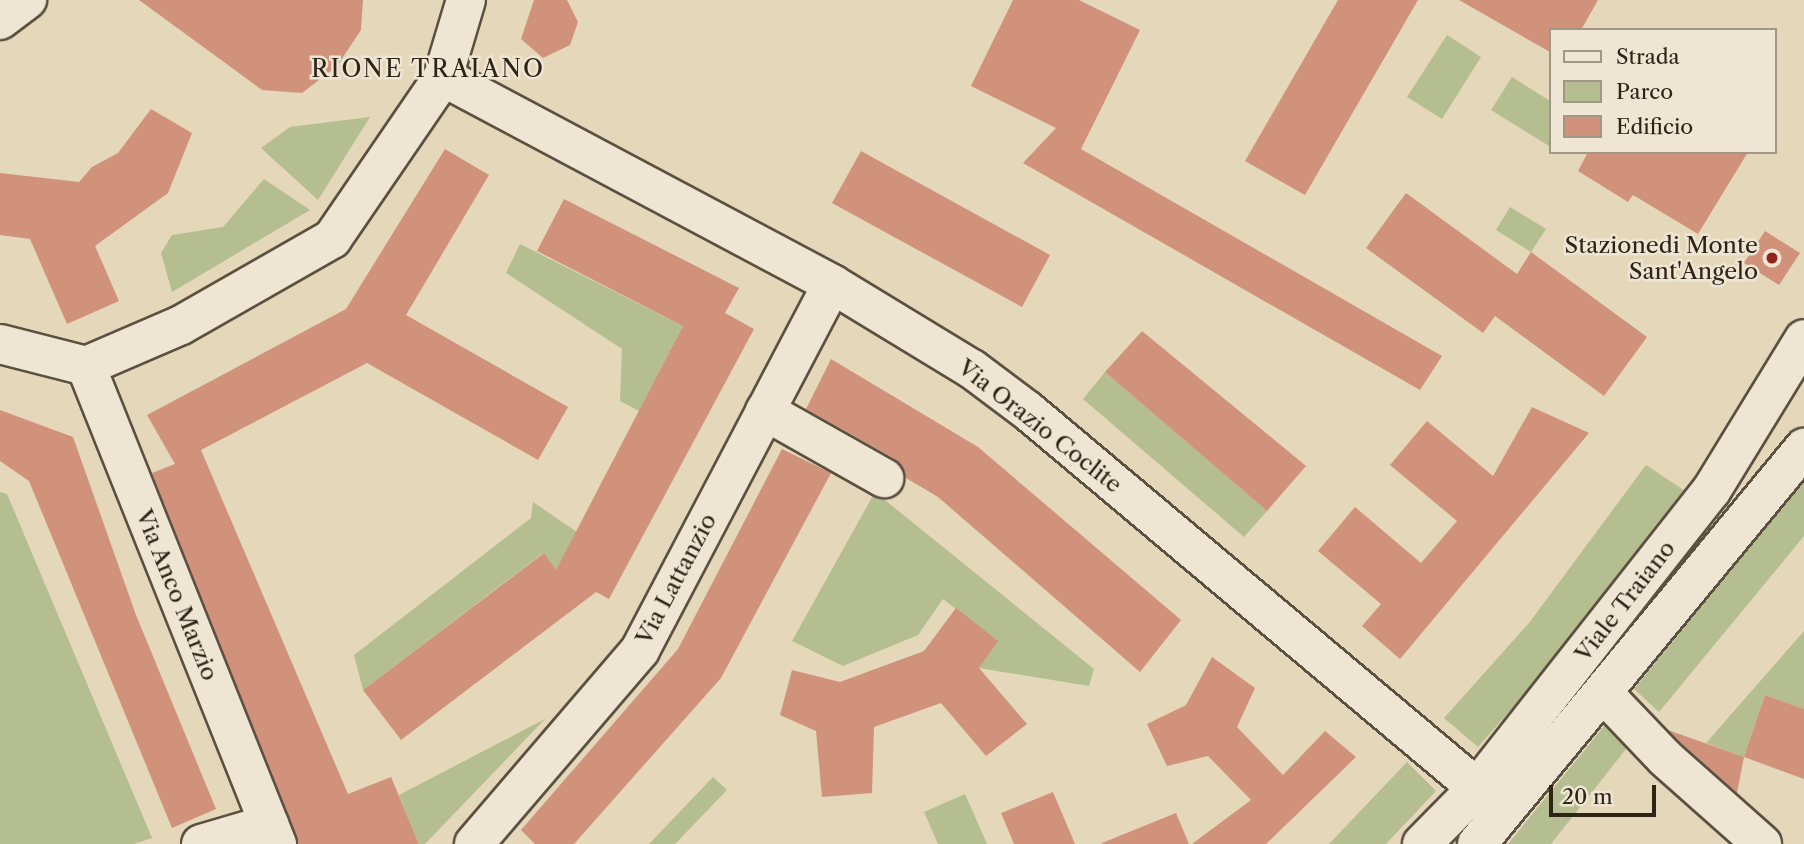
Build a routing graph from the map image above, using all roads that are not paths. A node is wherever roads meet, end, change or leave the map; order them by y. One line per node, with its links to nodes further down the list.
1 (27, 0): 3 (street)
2 (466, 0): 4 (street)
3 (0, 20)
4 (443, 78): 5 (street, Via Orazio Coclite); 8 (street)
5 (832, 284): 9 (street, Via Lattanzio); 14 (street, Via Orazio Coclite)
6 (1804, 339): 12 (street, Viale Traiano)
7 (0, 344): 8 (street)
8 (86, 366): 16 (street, Via Anco Marzio)
9 (765, 411): 11 (street); 18 (street, Via Lattanzio)
10 (1804, 448): 13 (street, Viale Traiano)
11 (884, 478)
12 (1575, 666): 13 (street); 14 (street, Viale Traiano)
13 (1604, 694): 15 (street, Viale Traiano); 21 (street)
14 (1477, 788): 15 (street, Via Orazio Coclite); 19 (street, Viale Traiano)
15 (1507, 813): 20 (street, Viale Traiano)
16 (273, 834): 17 (street, Via Anco Marzio)
17 (201, 844)
18 (474, 844)
19 (1422, 844)
20 (1477, 844)
21 (1762, 844)

